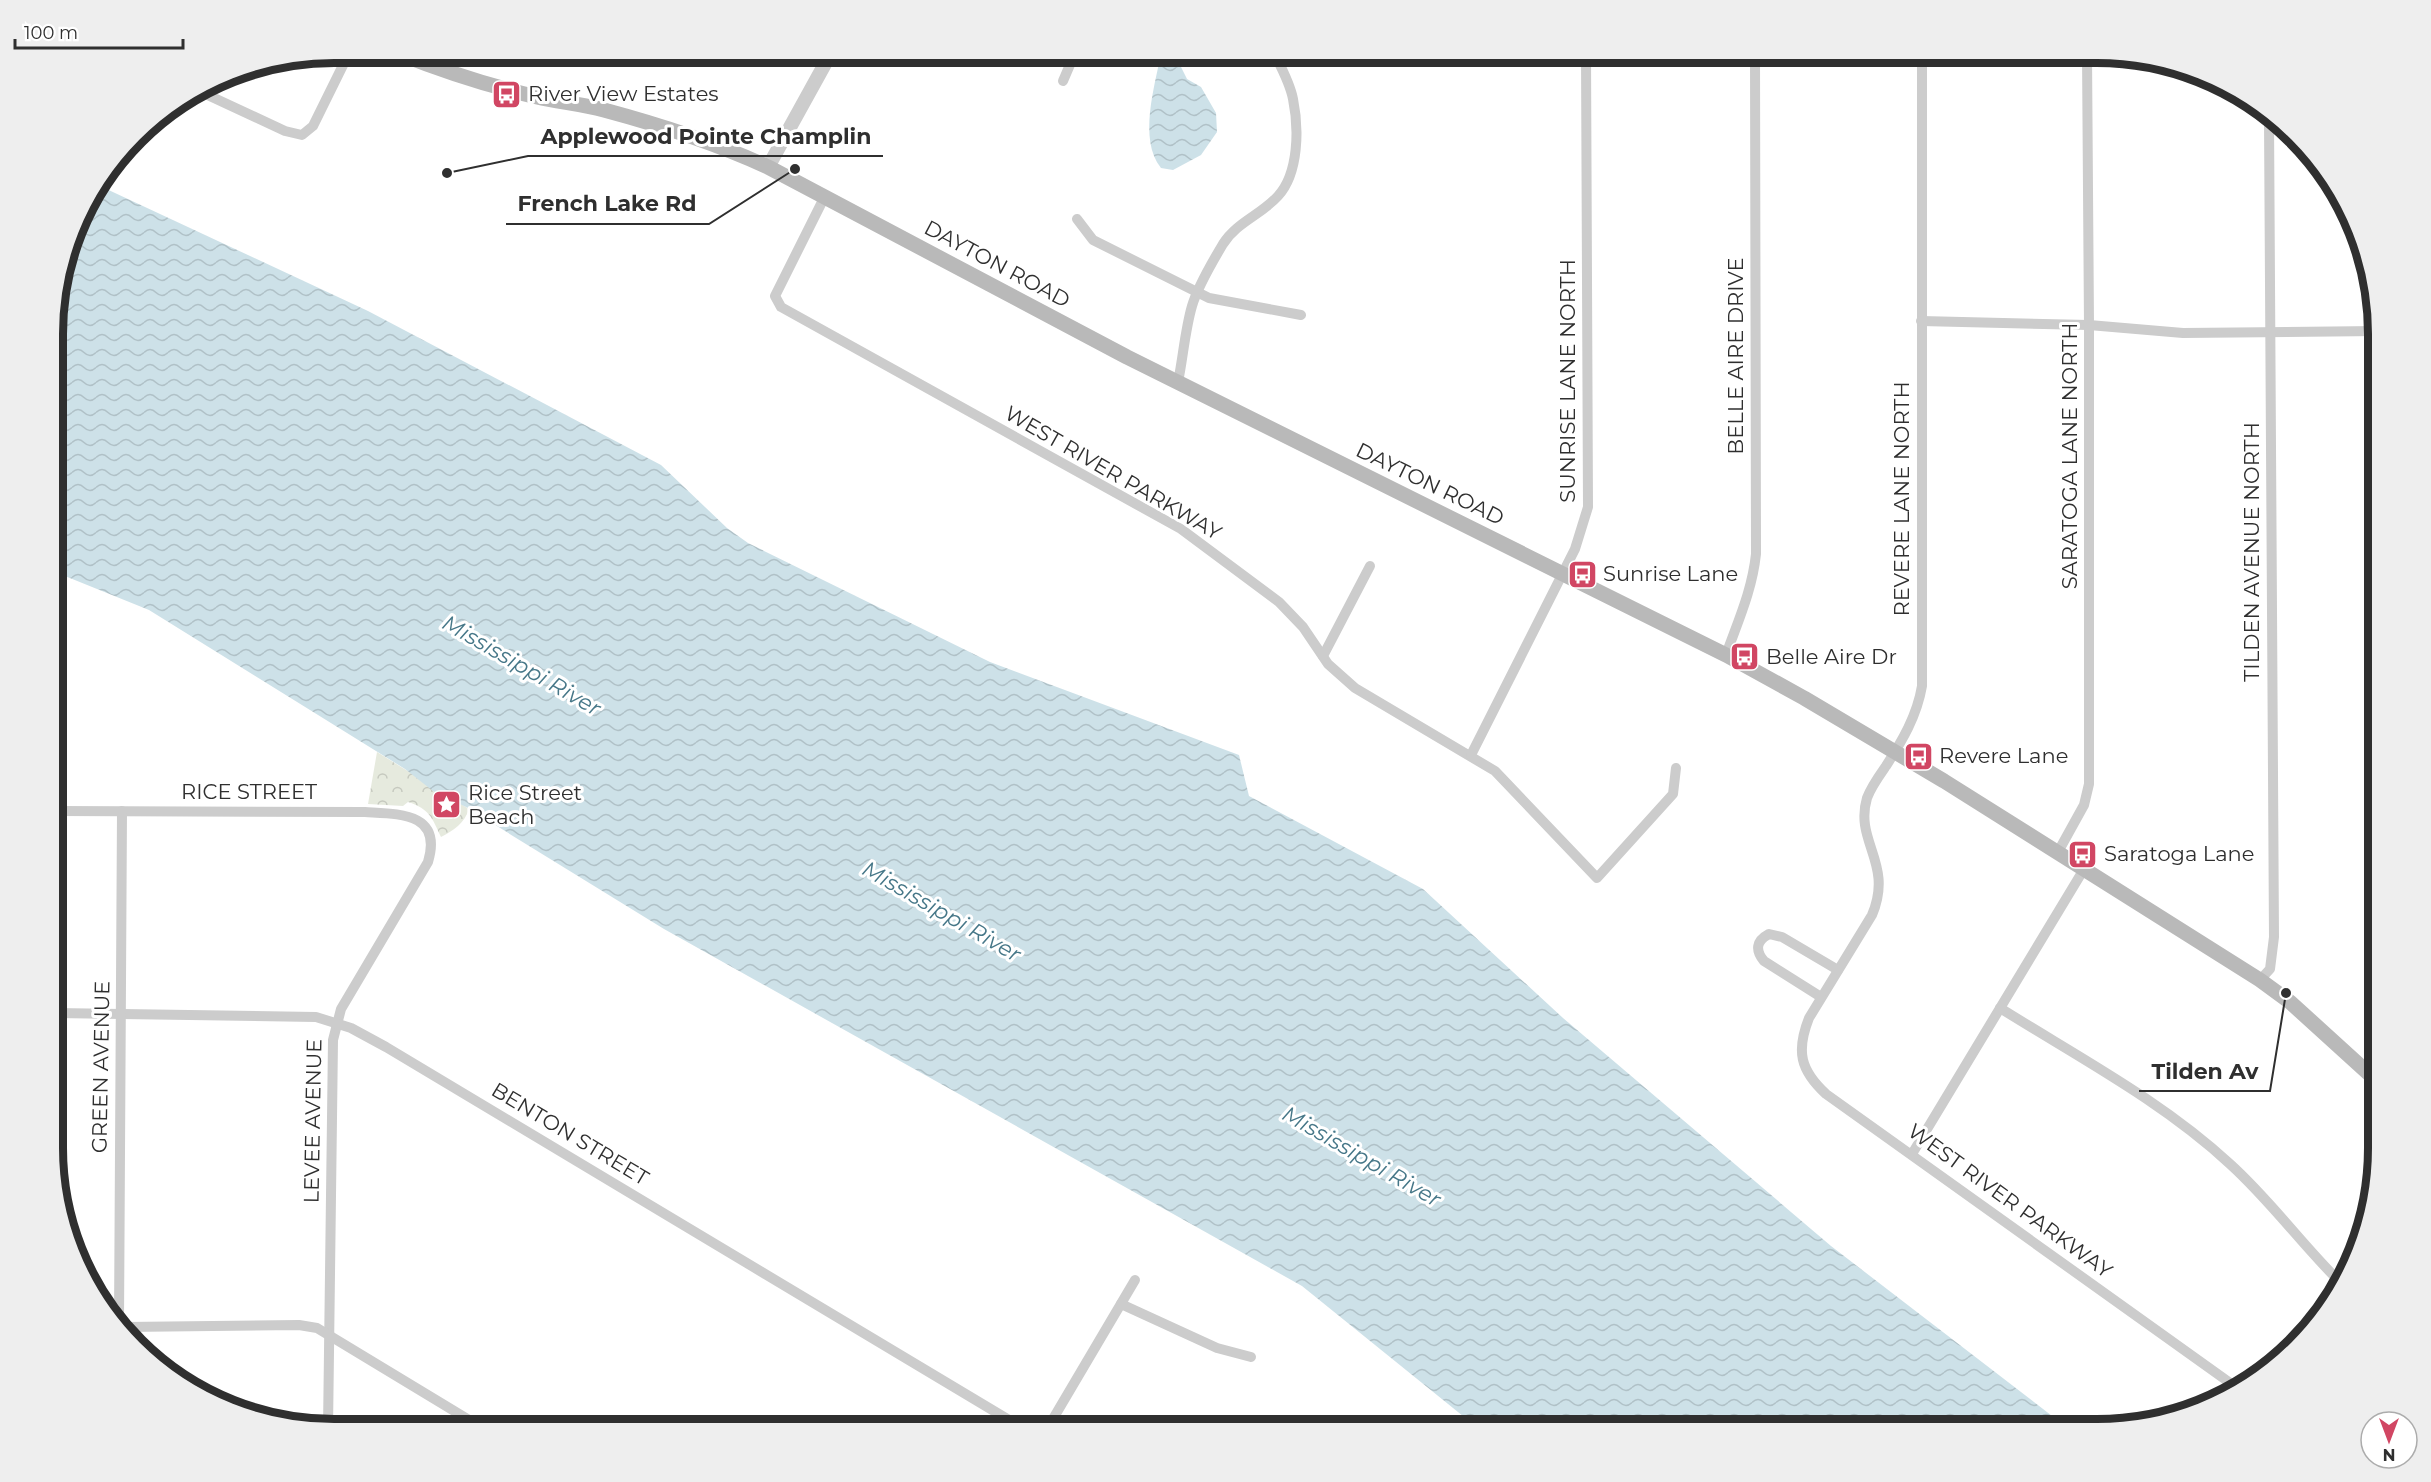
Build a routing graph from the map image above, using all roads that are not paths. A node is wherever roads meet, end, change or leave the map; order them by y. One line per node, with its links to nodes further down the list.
1 (344, 63): 11 (street)
2 (425, 63): 13 (main road, DAYTON ROAD)
3 (825, 63): 13 (street)
4 (1070, 63): 10 (street)
5 (1278, 63): 16 (street)
6 (1586, 63): 24 (street, SUNRISE LANE NORTH)
7 (1755, 63): 25 (street, BELLE AIRE DRIVE)
8 (1922, 63): 18 (street, REVERE LANE NORTH)
9 (2087, 63): 19 (street, SARATOGA LANE NORTH)
10 (1063, 81)
11 (207, 95)
12 (2269, 125): 21 (street, TILDEN AVENUE NORTH)
13 (768, 167): 14 (main road, DAYTON ROAD)
14 (825, 196): 22 (main road, DAYTON ROAD); 26 (street, WEST RIVER PARKWAY)
15 (1077, 219): 16 (street)
16 (1199, 293): 17 (street); 22 (street)
17 (1300, 315)
18 (1921, 321): 19 (street); 27 (street, REVERE LANE NORTH)
19 (2090, 325): 21 (street); 33 (street, SARATOGA LANE NORTH)
20 (2368, 331): 21 (street)
21 (2270, 333): 36 (street, TILDEN AVENUE NORTH)
22 (1178, 382): 24 (main road, DAYTON ROAD)
23 (1370, 566): 26 (street)
24 (1562, 573): 25 (main road, DAYTON ROAD); 28 (street, SUNRISE LANE NORTH)
25 (1726, 655): 27 (main road, DAYTON ROAD)
26 (1323, 657): 28 (street, WEST RIVER PARKWAY)
27 (1895, 751): 33 (main road, DAYTON ROAD); 35 (street, REVERE LANE NORTH)
28 (1471, 755): 29 (street, WEST RIVER PARKWAY)
29 (1676, 768)
30 (63, 811): 31 (street, RICE STREET)
31 (122, 812): 32 (street, RICE STREET); 40 (street, GREEN AVENUE)
32 (431, 840): 42 (street, LEVEE AVENUE)
33 (2058, 852): 34 (main road, DAYTON ROAD)
34 (2084, 869): 36 (main road, DAYTON ROAD); 38 (street)
35 (1838, 970): 37 (street, REVERE LANE NORTH); 37 (street)
36 (2260, 980): 43 (main road, DAYTON ROAD)
37 (1821, 997): 41 (street, REVERE LANE NORTH)
38 (2000, 1008): 44 (street); 45 (street)
39 (63, 1013): 40 (street, BENTON STREET)
40 (122, 1013): 42 (street, BENTON STREET); 48 (street, GREEN AVENUE)
41 (1809, 1018): 44 (street, WEST RIVER PARKWAY)
42 (336, 1022): 50 (street, LEVEE AVENUE); 55 (street, BENTON STREET)
43 (2368, 1073)
44 (1912, 1154): 52 (street, WEST RIVER PARKWAY)
45 (2335, 1277)
46 (1136, 1280): 47 (street)
47 (1121, 1304): 51 (street); 56 (street)
48 (119, 1313)
49 (130, 1327): 50 (street)
50 (328, 1335): 53 (street, LEVEE AVENUE); 54 (street)
51 (1251, 1357)
52 (2231, 1384)
53 (328, 1419)
54 (466, 1419)
55 (1007, 1419)
56 (1053, 1419)

